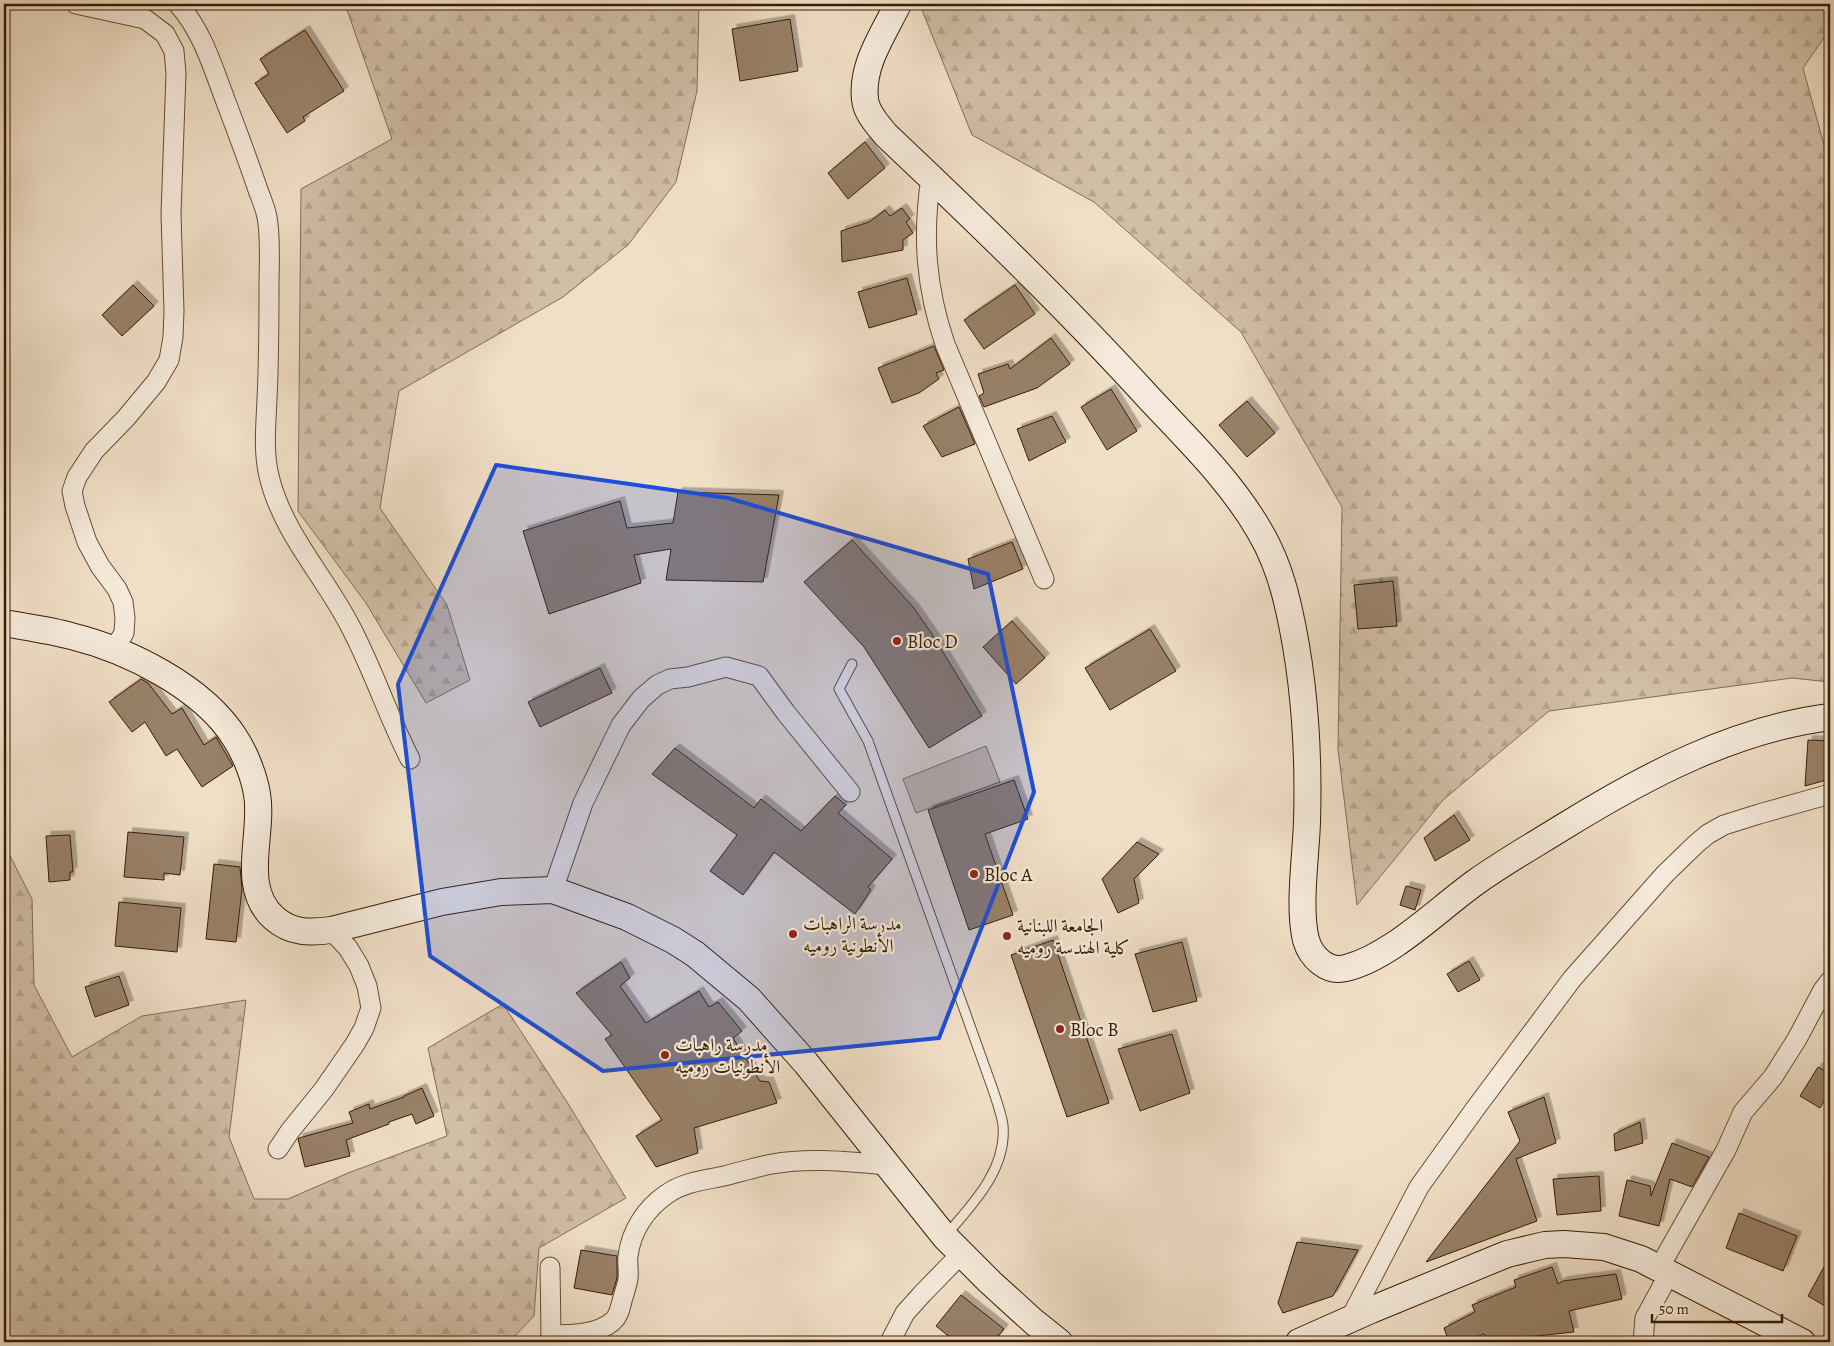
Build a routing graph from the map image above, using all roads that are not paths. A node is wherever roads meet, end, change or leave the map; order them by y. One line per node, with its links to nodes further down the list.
1 (76, 4): 7 (street)
2 (178, 4): 10 (street)
3 (898, 4): 4 (street)
4 (931, 178): 5 (street); 9 (street)
5 (1044, 579)
6 (4, 623): 7 (street)
7 (114, 649): 14 (street)
8 (852, 664): 18 (lane)
9 (1830, 717)
10 (410, 759)
11 (850, 792): 13 (street)
12 (1830, 794): 21 (street)
13 (553, 890): 14 (street); 17 (street)
14 (331, 930): 16 (street)
15 (1830, 981): 20 (street)
16 (278, 1149)
17 (889, 1166): 18 (street); 22 (street)
18 (953, 1245): 23 (street); 24 (street)
19 (550, 1267): 22 (street)
20 (1664, 1271): 21 (street); 26 (street); 27 (street)
21 (1350, 1319): 25 (street)
22 (551, 1339)
23 (890, 1342)
24 (1059, 1342)
25 (1299, 1342)
26 (1643, 1342)
27 (1802, 1342)

